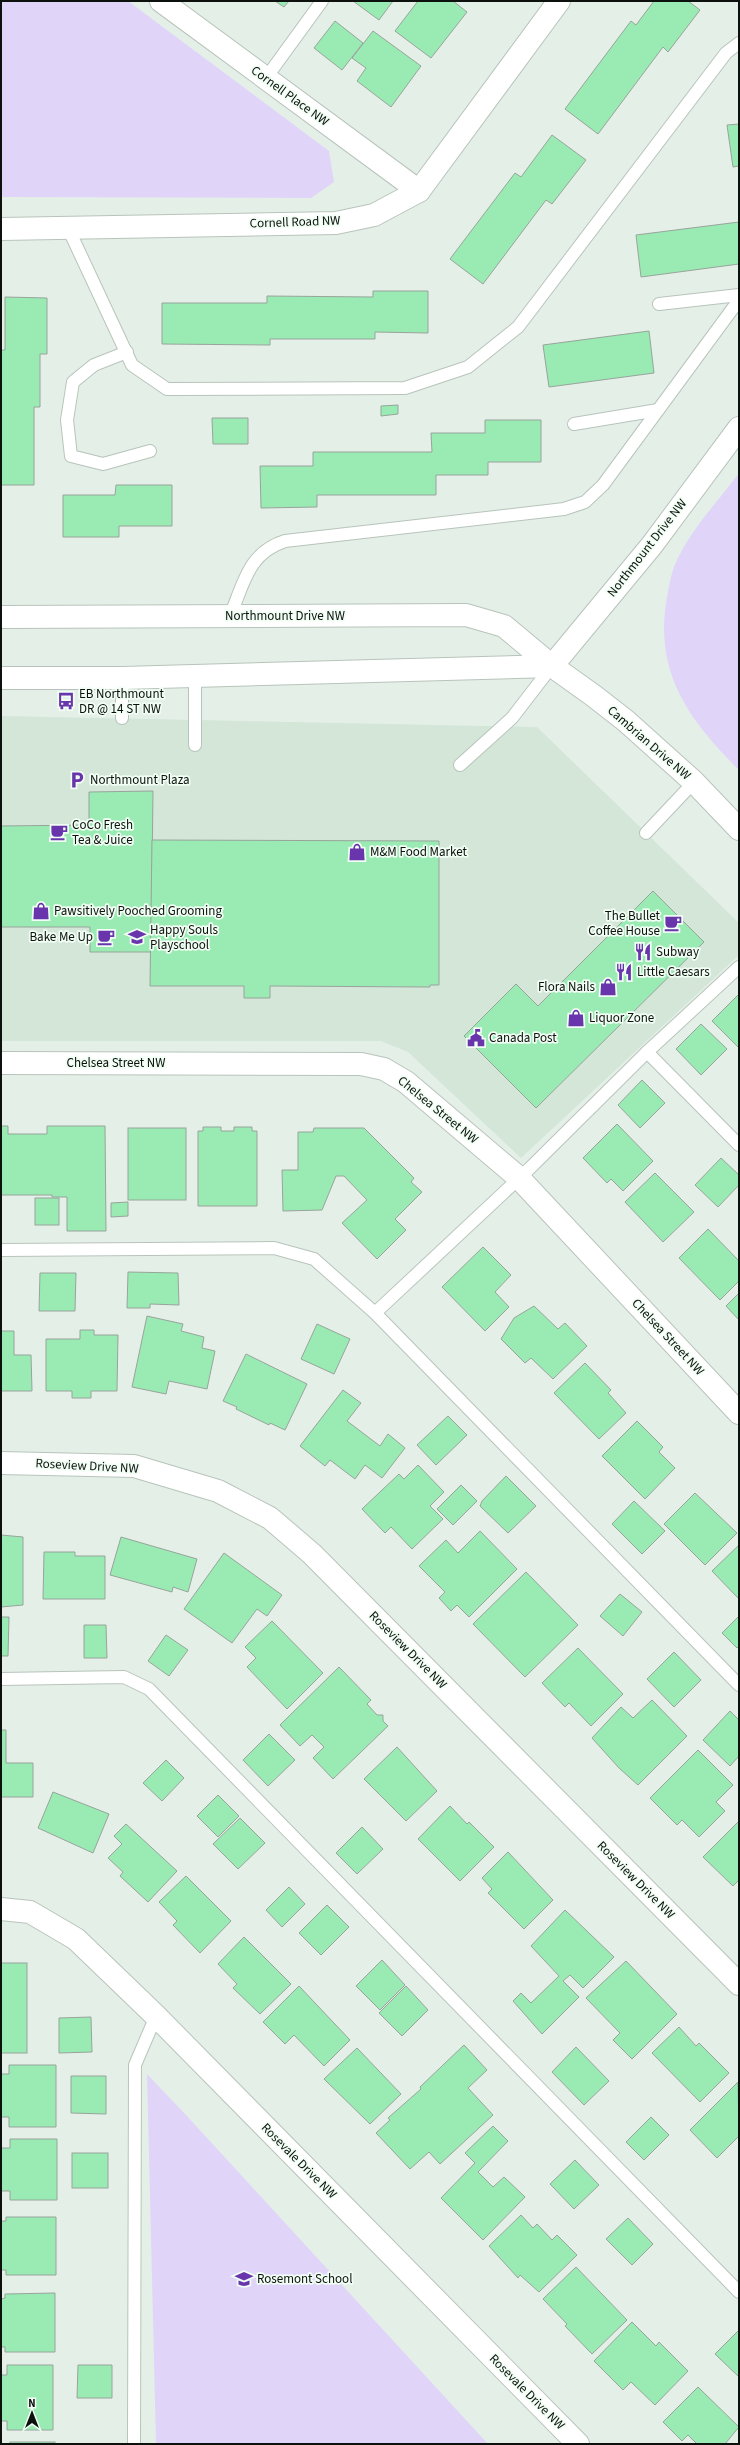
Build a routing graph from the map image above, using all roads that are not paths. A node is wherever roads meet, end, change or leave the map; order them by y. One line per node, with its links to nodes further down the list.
1 (161, 1): 5 (street, Cornell Place NW)
2 (322, 1): 5 (lane)
3 (559, 1): 6 (street, Cornell Road NW)
4 (739, 43): 12 (lane)
5 (266, 78): 6 (street, Cornell Place NW)
6 (419, 191): 7 (street, Cornell Road NW)
7 (68, 228): 8 (street, Cornell Road NW); 12 (lane)
8 (1, 229)
9 (739, 295): 11 (lane)
10 (739, 300): 13 (lane)
11 (660, 304)
12 (127, 352): 16 (lane)
13 (658, 410): 14 (lane); 17 (lane)
14 (574, 424)
15 (739, 428): 19 (street, Northmount Drive NW)
16 (150, 451)
17 (230, 616): 18 (street, Northmount Drive NW); 19 (street, Northmount Drive NW)
18 (1, 617)
19 (552, 666): 20 (street); 25 (lane); 26 (street, Cambrian Drive NW)
20 (195, 675): 22 (street); 24 (lane)
21 (1, 678): 22 (street)
22 (122, 678): 23 (lane)
23 (122, 718)
24 (195, 745)
25 (460, 765)
26 (694, 782): 27 (street, Cambrian Drive NW); 28 (lane)
27 (739, 829)
28 (646, 833)
29 (739, 966): 30 (lane)
30 (647, 1052): 32 (lane); 33 (lane)
31 (1, 1062): 33 (street, Chelsea Street NW)
32 (739, 1145)
33 (518, 1177): 35 (lane); 36 (street, Chelsea Street NW)
34 (1, 1250): 35 (lane)
35 (375, 1312): 39 (lane)
36 (739, 1413)
37 (1, 1463): 41 (street, Roseview Drive NW)
38 (1, 1679): 43 (lane)
39 (739, 1685)
40 (1, 1909): 42 (street, Rosevale Drive NW)
41 (739, 1984)
42 (156, 2016): 44 (lane); 45 (street, Rosevale Drive NW)
43 (739, 2292)
44 (134, 2444)
45 (578, 2444)

